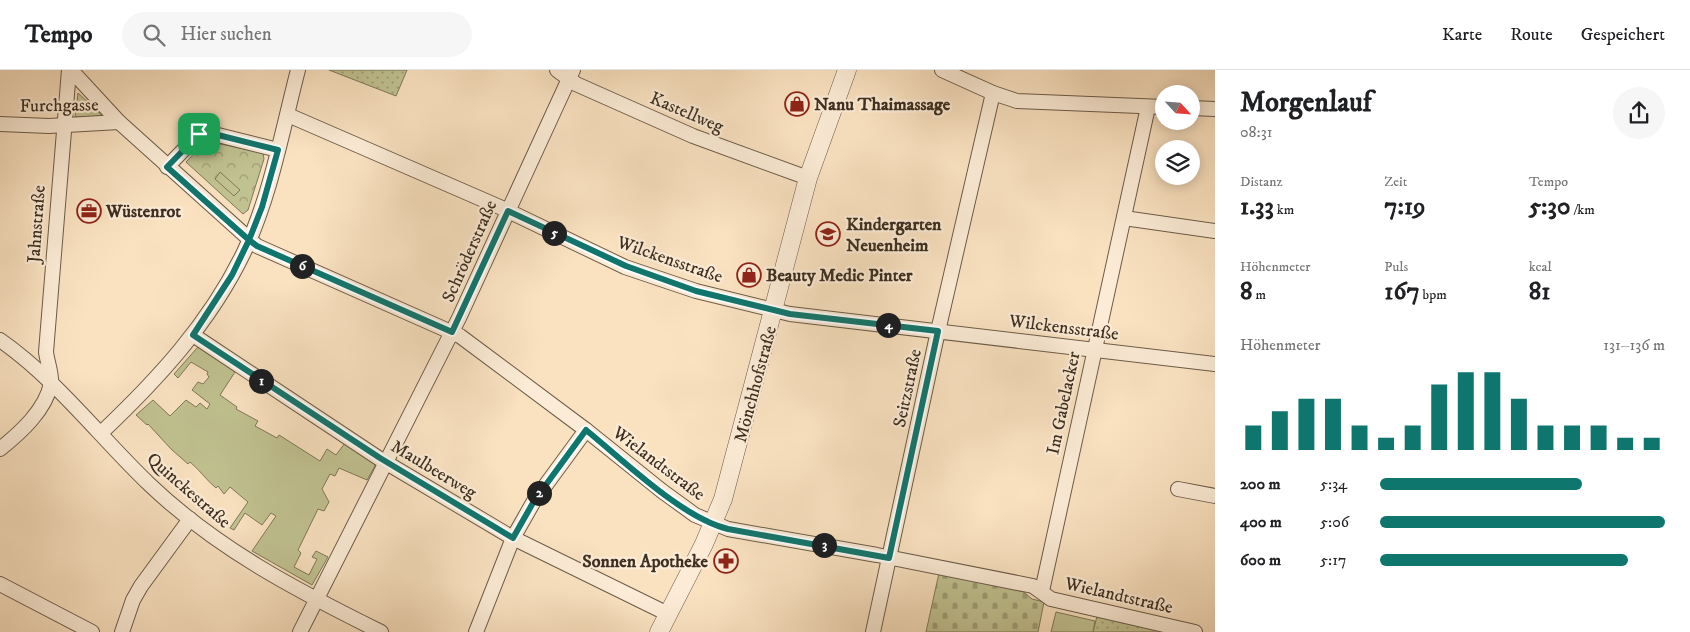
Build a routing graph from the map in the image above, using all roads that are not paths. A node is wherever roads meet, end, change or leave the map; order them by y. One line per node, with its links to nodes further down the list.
1 (70, 70): 13 (street, Wielandtstraße); 15 (street, Jahnstraße)
2 (298, 70): 12 (street)
3 (557, 70): 6 (street, Kastellweg)
4 (847, 70): 18 (street, Mönchhofstraße)
5 (942, 70): 7 (street)
6 (571, 74): 18 (street, Kastellweg); 19 (street, Schröderstraße)
7 (993, 93): 8 (street); 24 (street, Seitzstraße)
8 (1148, 107): 9 (street); 20 (street, Im Gabelacker)
9 (1155, 107)
10 (1200, 108): 11 (street)
11 (1215, 109)
12 (288, 115): 16 (street); 19 (street, Wilckensstraße)
13 (119, 122): 15 (street, Furchgasse); 17 (street, Wielandtstraße)
14 (0, 124): 15 (street, Furchgasse)
15 (62, 125): 30 (street, Jahnstraße)
16 (278, 150): 17 (street); 22 (street)
17 (167, 167): 22 (street, Wielandtstraße)
18 (808, 178): 23 (street, Mönchhofstraße)
19 (508, 211): 23 (street, Wilckensstraße); 25 (street, Schröderstraße)
20 (1124, 218): 21 (street); 28 (street, Im Gabelacker)
21 (1215, 231)
22 (249, 240): 25 (street, Wielandtstraße); 26 (street)
23 (774, 311): 24 (street, Wilckensstraße); 38 (street, Mönchhofstraße)
24 (938, 331): 28 (street, Wilckensstraße); 40 (street, Seitzstraße)
25 (452, 332): 31 (street, Wielandtstraße); 34 (street, Schröderstraße)
26 (193, 335): 32 (street); 34 (street, Maulbeerweg)
27 (0, 340): 30 (street, Quinckestraße)
28 (1094, 349): 29 (street, Wilckensstraße); 42 (street, Im Gabelacker)
29 (1215, 364)
30 (51, 382): 32 (street, Quinckestraße); 33 (street)
31 (586, 430): 38 (street, Wielandtstraße); 39 (street)
32 (101, 433): 37 (street, Quinckestraße)
33 (0, 449)
34 (386, 462): 39 (street, Maulbeerweg); 43 (street, Schröderstraße)
35 (1178, 490): 36 (street)
36 (1215, 496)
37 (190, 519): 43 (street, Quinckestraße); 46 (street)
38 (713, 524): 40 (street, Wielandtstraße); 44 (street, Mönchhofstraße)
39 (513, 538): 44 (street, Maulbeerweg); 49 (street)
40 (889, 558): 42 (street, Wielandtstraße); 51 (street, Seitzstraße)
41 (0, 584): 45 (street)
42 (1042, 591): 52 (street, Wielandtstraße)
43 (316, 600): 47 (street, Schröderstraße); 48 (street, Quinckestraße)
44 (668, 614): 50 (street, Mönchhofstraße)
45 (92, 632)
46 (122, 632)
47 (300, 632)
48 (381, 632)
49 (476, 632)
50 (659, 632)
51 (873, 632)
52 (1194, 632)

